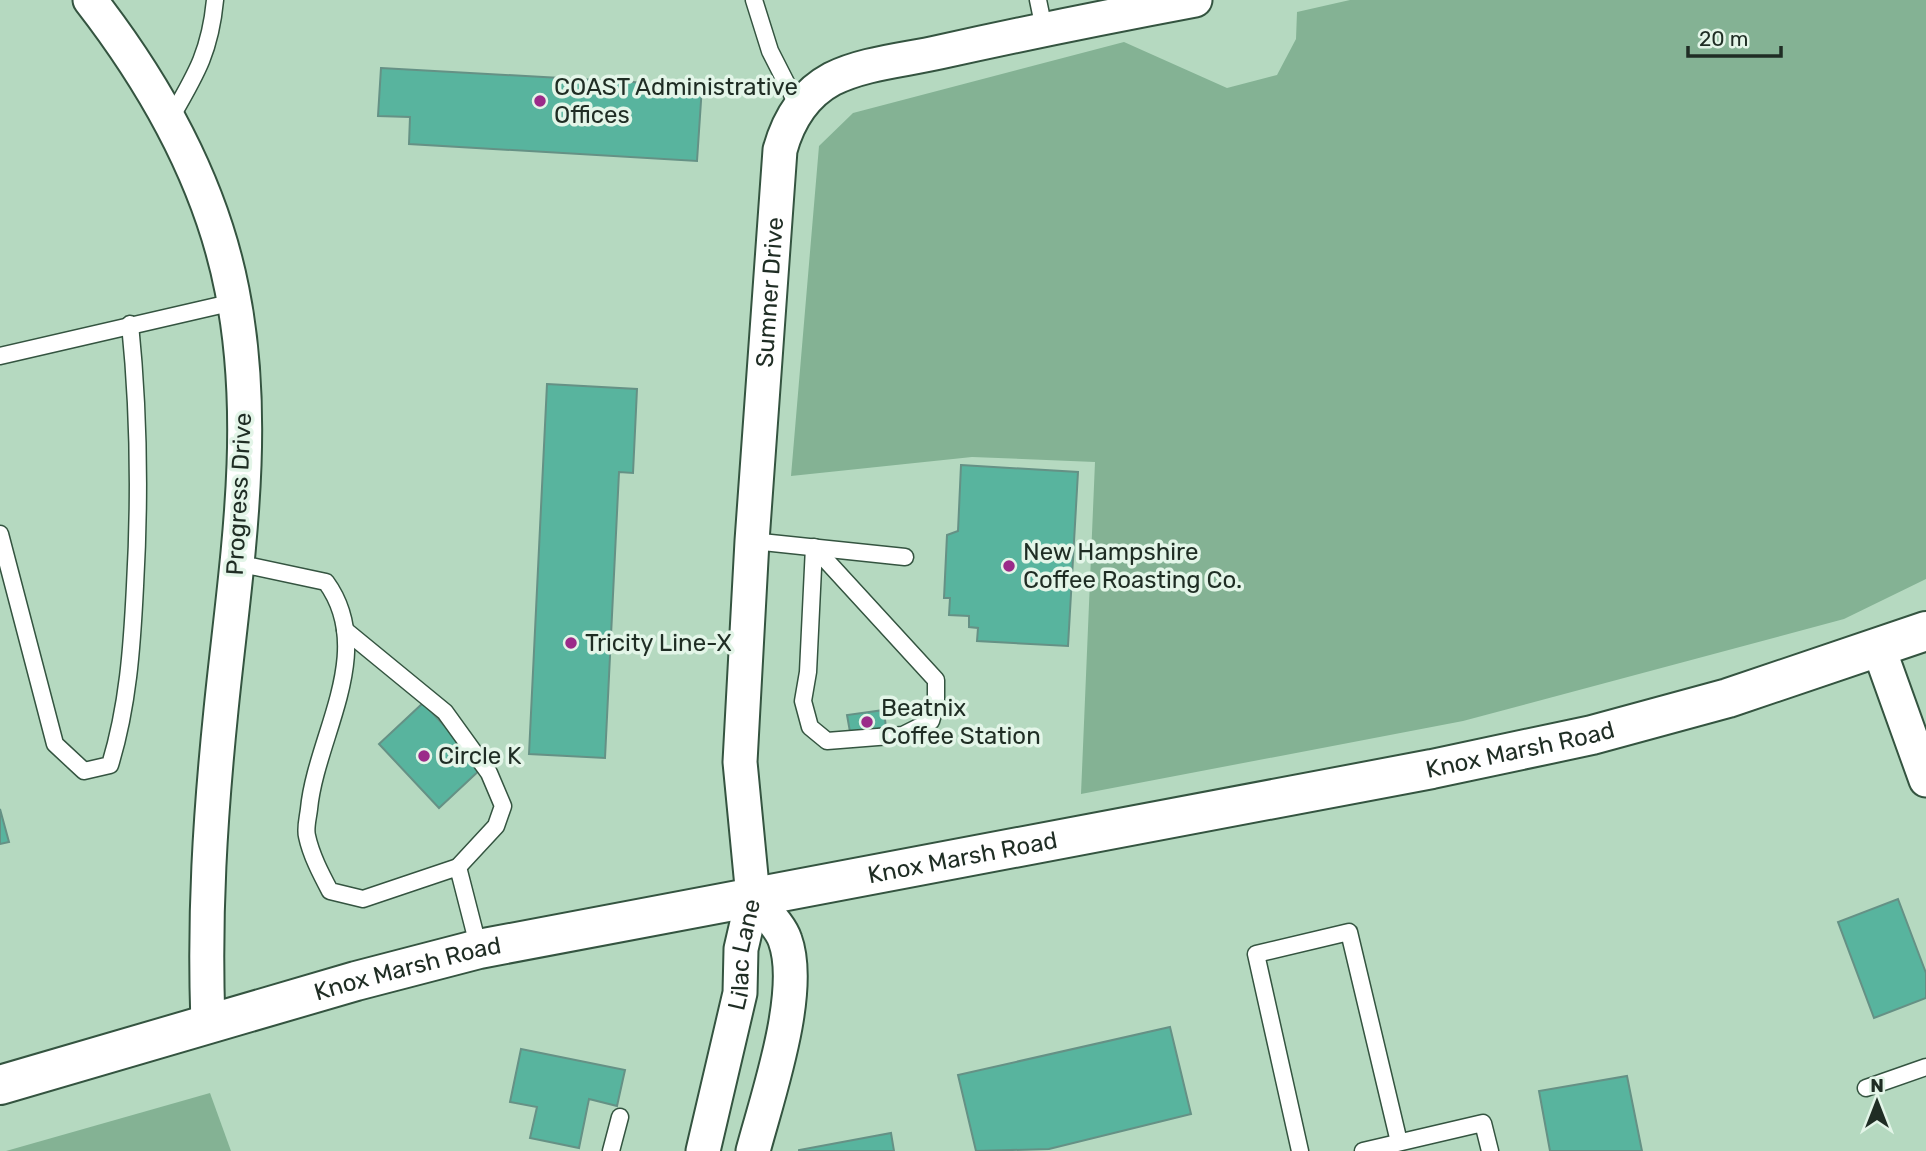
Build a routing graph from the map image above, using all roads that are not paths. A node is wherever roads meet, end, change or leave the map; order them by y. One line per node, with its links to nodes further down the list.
1 (90, 0): 7 (street, Progress Drive)
2 (215, 0): 7 (lane)
3 (754, 0): 6 (lane)
4 (1195, 0): 5 (street, Sumner Drive)
5 (1041, 14): 6 (street, Sumner Drive)
6 (799, 108): 12 (street, Sumner Drive)
7 (169, 121): 8 (street, Progress Drive)
8 (234, 302): 9 (lane); 15 (street, Progress Drive)
9 (130, 324): 10 (lane); 11 (lane)
10 (0, 356)
11 (0, 534)
12 (752, 541): 13 (lane); 21 (street, Sumner Drive)
13 (814, 547): 13 (lane); 14 (lane)
14 (905, 557)
15 (237, 563): 16 (lane); 23 (street, Progress Drive)
16 (345, 630): 20 (lane); 20 (lane)
17 (1926, 631): 18 (main road, Knox Marsh Road)
18 (1879, 649): 19 (street); 21 (main road, Knox Marsh Road)
19 (1926, 780)
20 (458, 867): 22 (lane)
21 (753, 897): 22 (main road, Knox Marsh Road); 30 (street, Lilac Lane); 31 (street, Lilac Lane)
22 (479, 949): 23 (main road, Knox Marsh Road)
23 (208, 1024): 25 (main road, Knox Marsh Road)
24 (1926, 1067): 26 (lane)
25 (0, 1085)
26 (1866, 1088)
27 (620, 1117): 29 (lane)
28 (1399, 1142): 32 (lane); 33 (lane); 34 (lane)
29 (611, 1151)
30 (703, 1151)
31 (752, 1151)
32 (1300, 1151)
33 (1363, 1151)
34 (1490, 1151)

